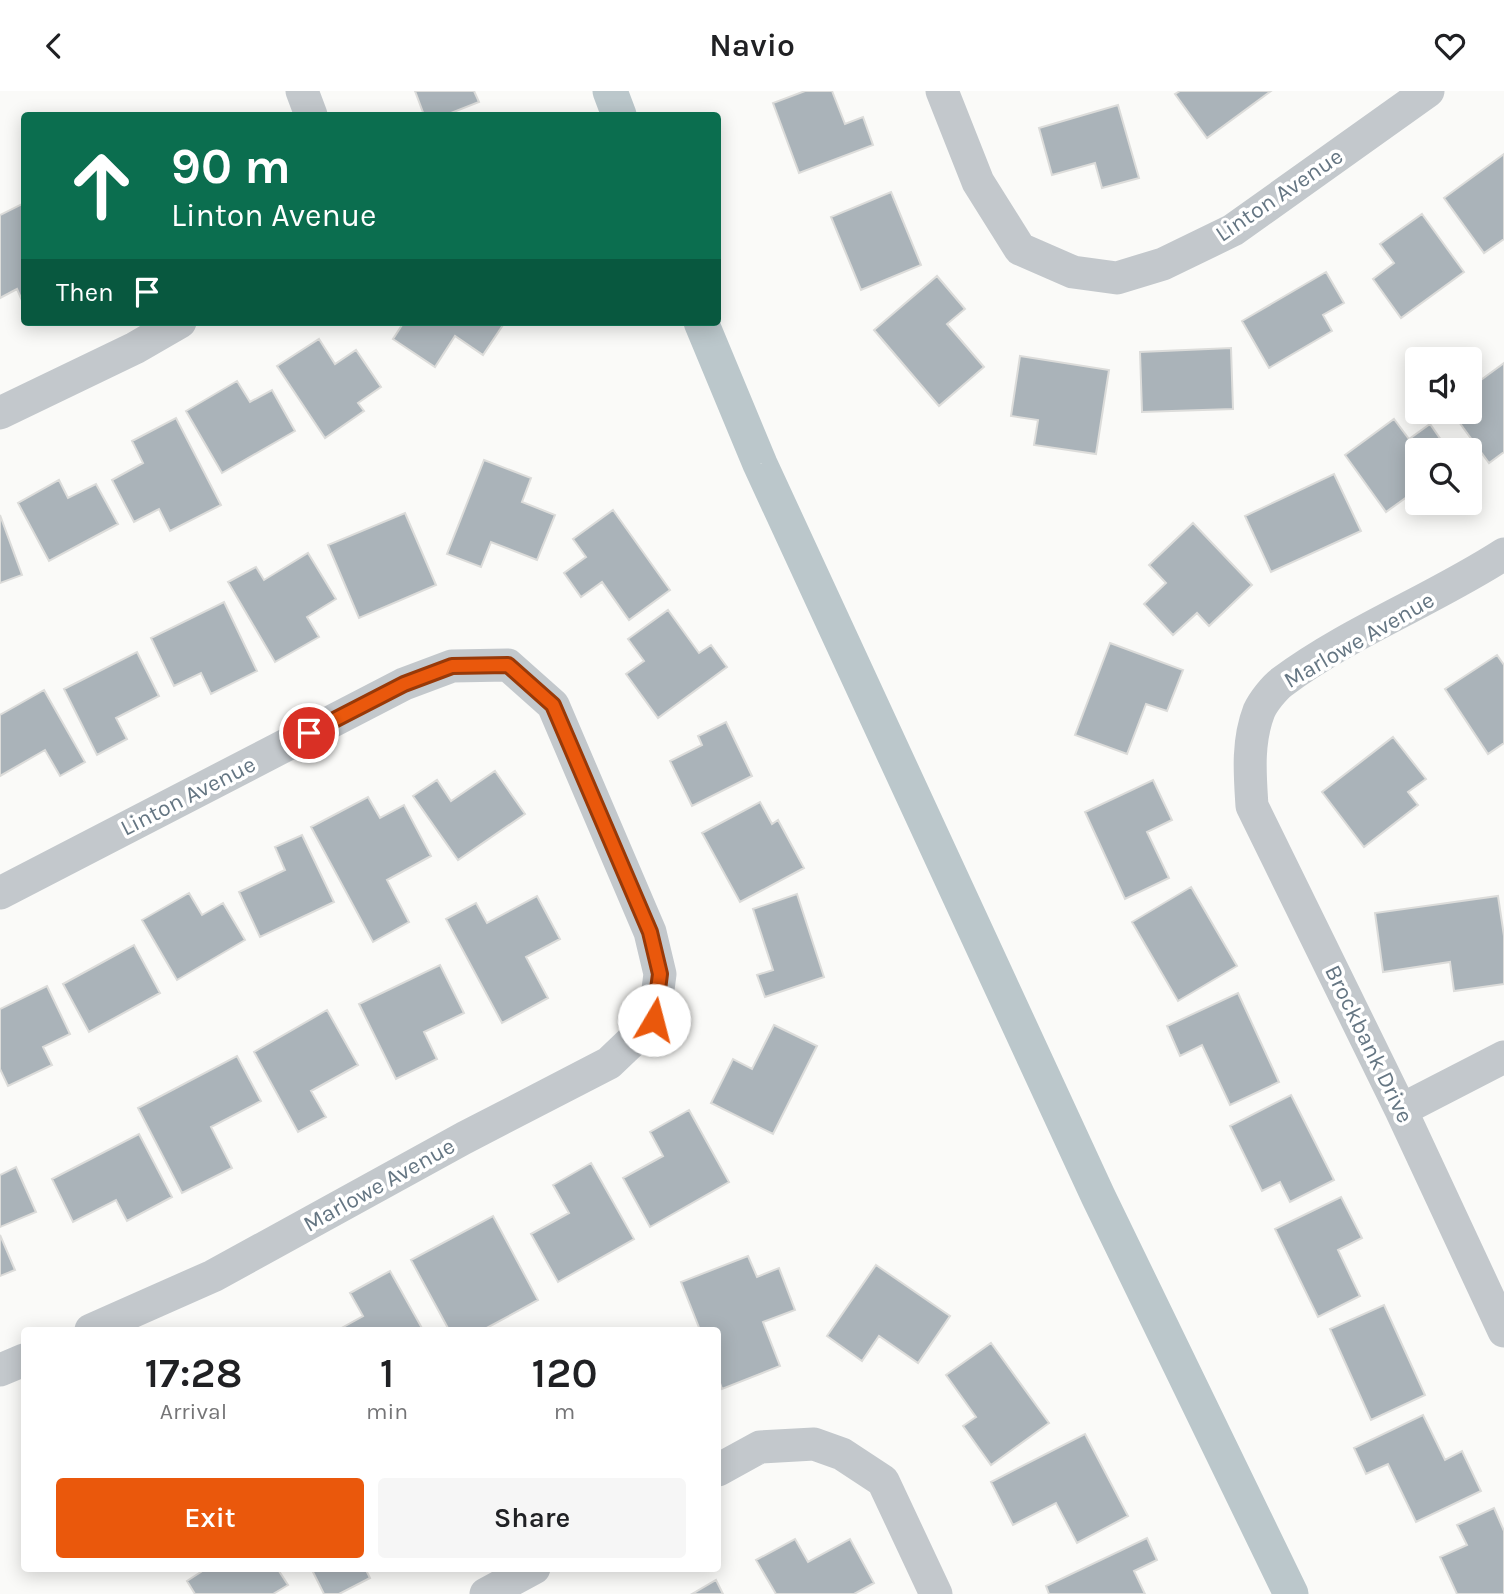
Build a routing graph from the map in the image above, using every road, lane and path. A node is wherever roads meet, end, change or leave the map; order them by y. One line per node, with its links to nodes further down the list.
1 (302, 91): 4 (street)
2 (942, 91): 3 (street, Linton Avenue)
3 (1428, 91)
4 (310, 112)
5 (173, 326): 6 (street)
6 (0, 413)
7 (1504, 554): 8 (street, Marlowe Avenue)
8 (1249, 754): 12 (street, Brockbank Drive)
9 (0, 893): 10 (street, Linton Avenue)
10 (654, 1020): 13 (street, Marlowe Avenue)
11 (1504, 1057): 12 (street)
12 (1401, 1110): 14 (street, Brockbank Drive)
13 (98, 1327)
14 (1504, 1331)
15 (21, 1361): 16 (street)
16 (0, 1370)
17 (721, 1467): 20 (street)
18 (527, 1572): 19 (street)
19 (486, 1594)
20 (936, 1594)

